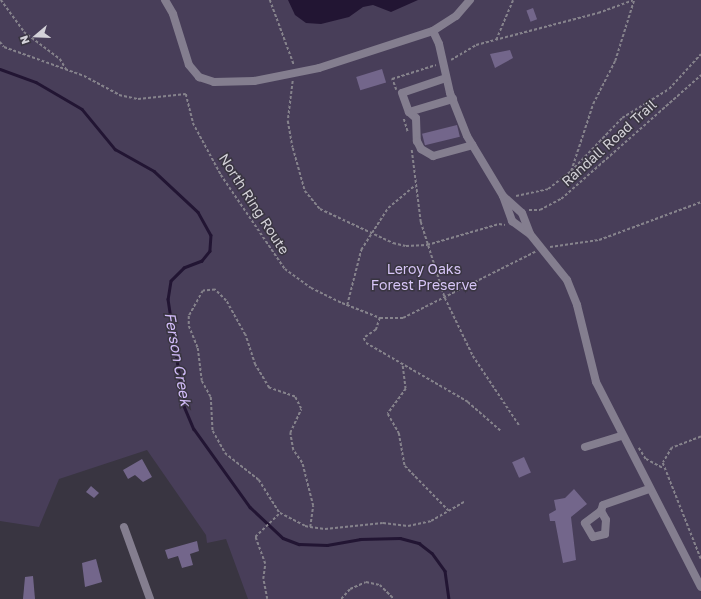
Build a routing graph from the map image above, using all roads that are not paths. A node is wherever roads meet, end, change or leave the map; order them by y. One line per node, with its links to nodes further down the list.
1 (165, 0): 3 (street)
2 (470, 0): 3 (street)
3 (433, 31): 4 (street)
4 (446, 78): 5 (street); 6 (street)
5 (452, 99): 6 (street); 7 (street)
6 (406, 113): 7 (street)
7 (473, 145): 8 (street)
8 (506, 197): 9 (street); 9 (street)
9 (530, 234): 10 (street)
10 (622, 436): 11 (street); 12 (street)
11 (585, 447)
12 (649, 489): 13 (street); 15 (street)
13 (601, 510)
14 (124, 527): 16 (street)
15 (701, 587)
16 (150, 599)

